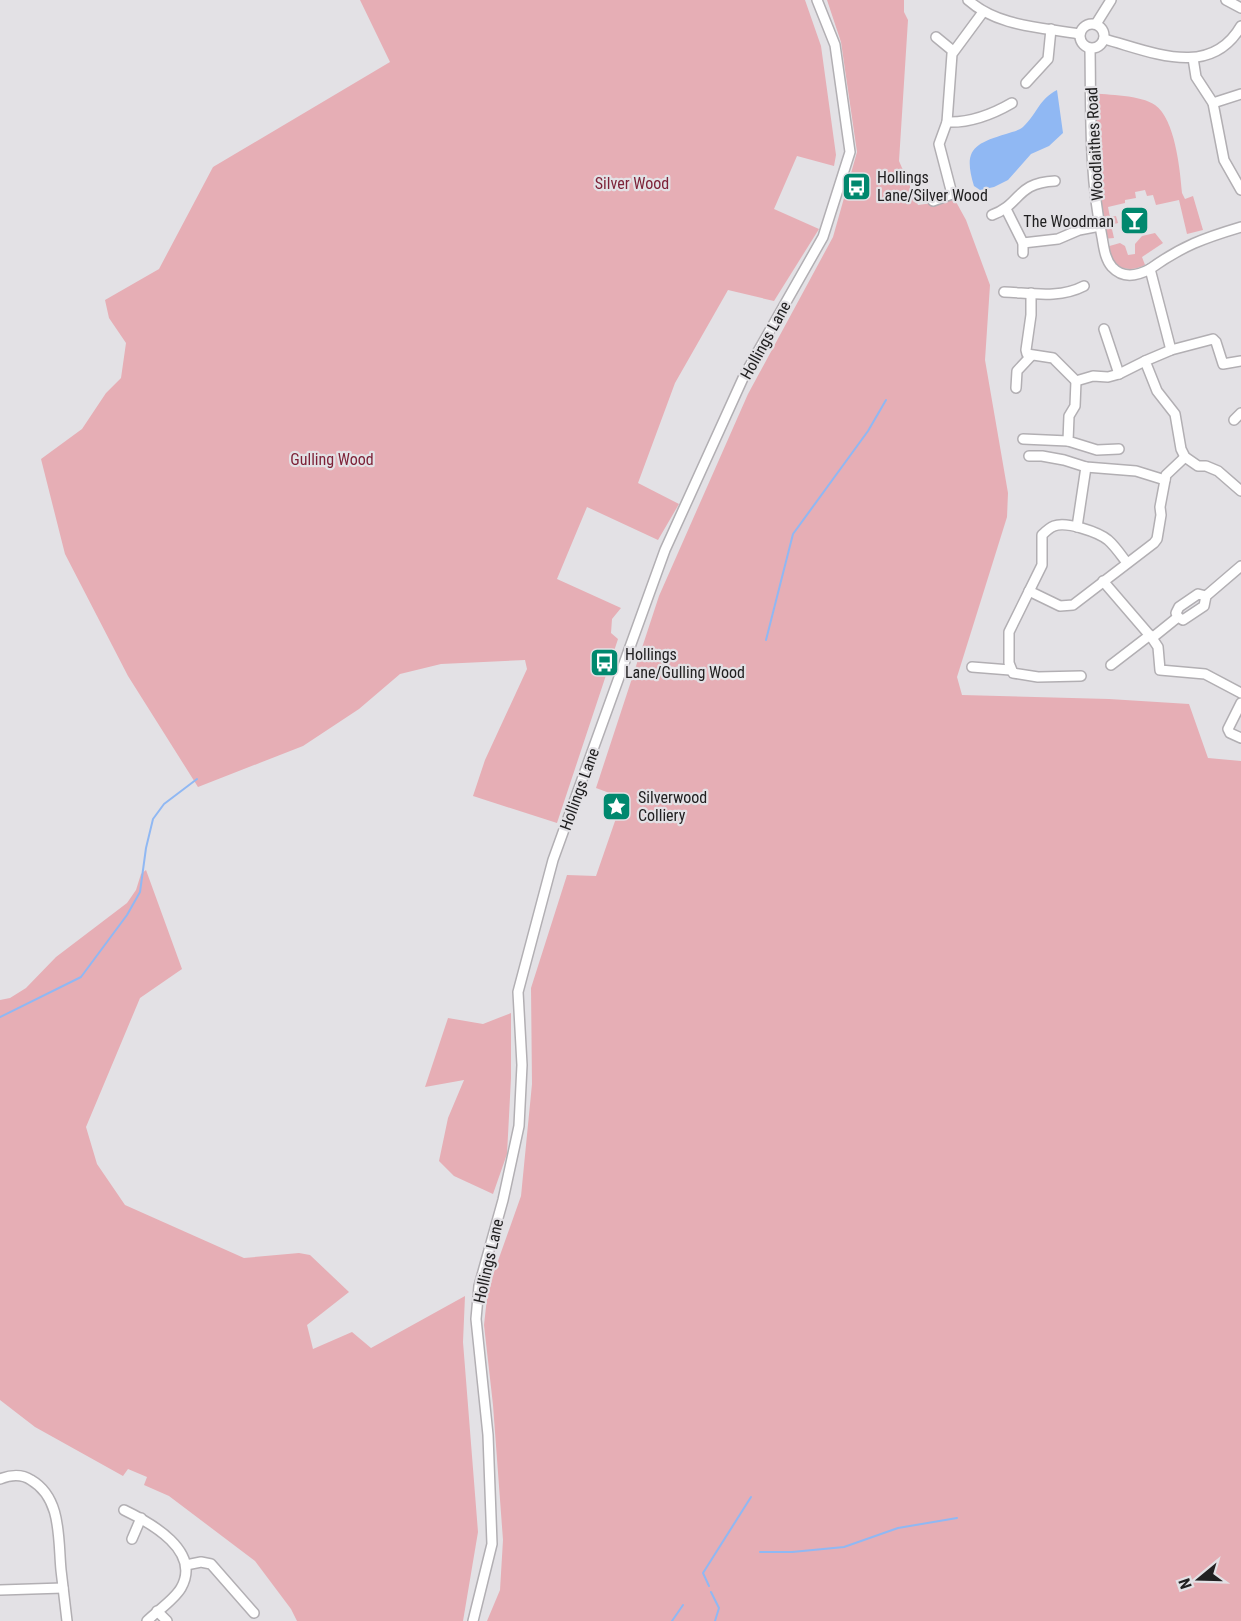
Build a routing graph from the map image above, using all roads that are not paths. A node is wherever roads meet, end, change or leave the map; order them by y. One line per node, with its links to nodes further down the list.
1 (818, 0): 79 (street, Hollings Lane)
2 (968, 0): 6 (street)
3 (1111, 0): 7 (street)
4 (1226, 0): 5 (street)
5 (1241, 8)
6 (983, 12): 9 (street); 14 (street)
7 (1096, 24): 10 (street); 12 (street)
8 (1241, 26): 15 (street)
9 (1051, 29): 10 (street); 16 (street)
10 (1079, 34): 13 (street)
11 (936, 37): 14 (street)
12 (1104, 39): 13 (street); 15 (street)
13 (1090, 49): 28 (street, Woodlaithes Road)
14 (953, 51): 20 (street)
15 (1193, 58): 19 (street)
16 (1026, 83)
17 (1241, 93): 19 (street)
18 (1012, 103): 20 (street)
19 (1213, 103): 24 (street)
20 (947, 122): 21 (street)
21 (940, 148): 22 (street); 25 (street)
22 (928, 149)
23 (1055, 181): 26 (street)
24 (1241, 190)
25 (933, 201)
26 (1006, 209): 27 (street); 30 (street)
27 (992, 215)
28 (1100, 226): 30 (street); 32 (street, Woodlaithes Road)
29 (1241, 227): 32 (street)
30 (1023, 243): 31 (street)
31 (1023, 253)
32 (1150, 269): 37 (street)
33 (1084, 286): 35 (street)
34 (1004, 292): 35 (street)
35 (1032, 292): 38 (street)
36 (1104, 329): 41 (street)
37 (1171, 350): 39 (street); 40 (street)
38 (1031, 356): 42 (street); 43 (street)
39 (1145, 361): 41 (street); 48 (street)
40 (1241, 361)
41 (1119, 374): 42 (street)
42 (1076, 381): 45 (street)
43 (1016, 388)
44 (1023, 439): 45 (street)
45 (1068, 441): 46 (street)
46 (1119, 448)
47 (1029, 456): 49 (street)
48 (1185, 457): 50 (street); 51 (street)
49 (1086, 467): 50 (street); 52 (street)
50 (1165, 480): 53 (street)
51 (1241, 491)
52 (1077, 527): 53 (street); 56 (street)
53 (1127, 562): 55 (street)
54 (1241, 566): 57 (street)
55 (1103, 581): 56 (street); 59 (street)
56 (1029, 591): 62 (street)
57 (1206, 596): 58 (street); 58 (street)
58 (1178, 617): 59 (street)
59 (1151, 637): 60 (street); 64 (street)
60 (1112, 665)
61 (972, 667): 62 (street)
62 (1010, 670): 63 (street)
63 (1081, 676)
64 (1241, 693)
65 (1241, 703): 66 (street)
66 (1241, 738)
67 (0, 1479): 72 (street)
68 (124, 1510): 69 (street)
69 (141, 1518): 70 (street); 71 (street)
70 (132, 1539)
71 (186, 1565): 74 (street); 75 (street)
72 (63, 1588): 73 (street); 76 (street)
73 (0, 1590)
74 (158, 1611): 77 (street); 78 (street)
75 (254, 1613)
76 (67, 1621)
77 (147, 1621)
78 (167, 1621)
79 (473, 1621)

